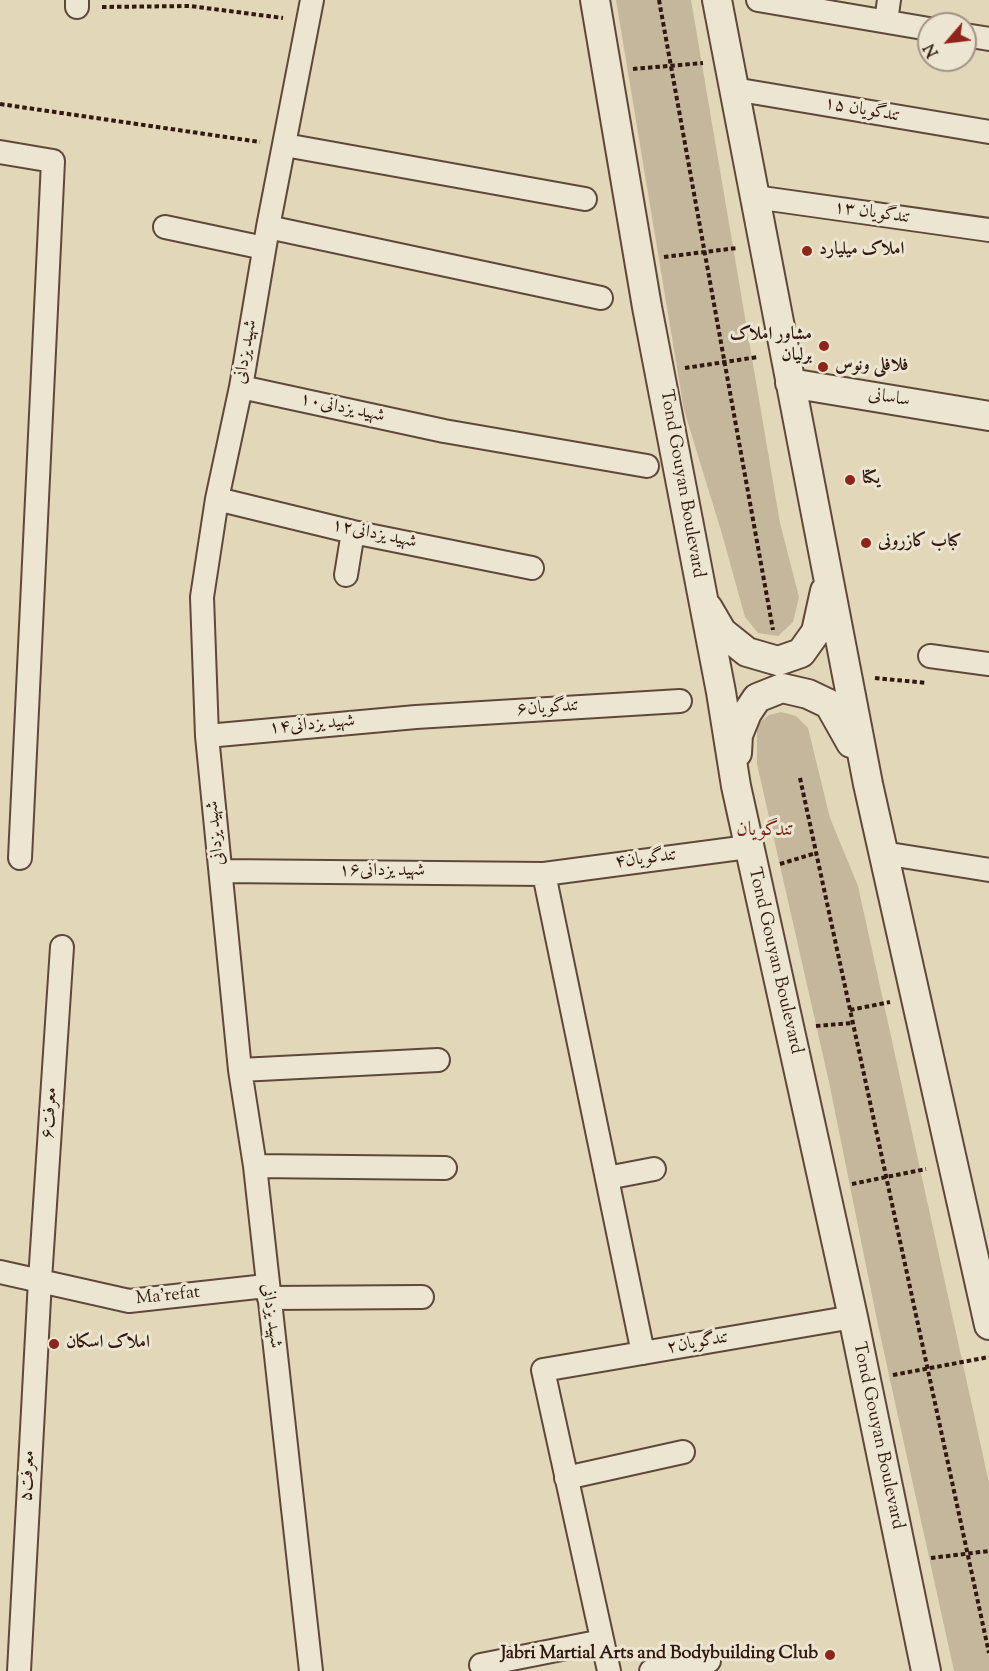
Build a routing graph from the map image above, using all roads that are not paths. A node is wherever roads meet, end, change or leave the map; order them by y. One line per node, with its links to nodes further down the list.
1 (595, 0): 26 (street, Tond Gouyan Boulevard)
2 (717, 0): 7 (street)
3 (758, 0): 5 (street)
4 (310, 10): 9 (street, شهید یزدانی)
5 (887, 11): 6 (street)
6 (917, 24)
7 (732, 75): 8 (street, ۱۵ تندگویان); 11 (street)
8 (989, 132)
9 (285, 145): 12 (street); 15 (street, شهید یزدانی)
10 (0, 152): 35 (street)
11 (755, 197): 14 (street, ۱۳ تندگویان); 17 (street)
12 (585, 199)
13 (165, 227): 15 (street)
14 (989, 230)
15 (266, 238): 16 (street); 18 (street, شهید یزدانی)
16 (601, 298)
17 (790, 383): 19 (street, ساسانی); 25 (street)
18 (241, 387): 20 (street, شهید یزدانی۱۰); 21 (street, شهید یزدانی)
19 (989, 416)
20 (647, 466)
21 (217, 499): 22 (street, شهید یزدانی۱۲); 31 (street, شهید یزدانی)
22 (353, 532): 23 (street, شهید یزدانی۱۲); 24 (street)
23 (532, 568)
24 (346, 575)
25 (827, 577): 26 (street); 32 (street)
26 (702, 598): 33 (street, Tond Gouyan Boulevard)
27 (930, 656): 28 (street)
28 (989, 664)
29 (680, 701): 30 (street, ۶تندگویان)
30 (416, 717): 31 (street, شهید یزدانی۱۴)
31 (207, 736): 38 (street, شهید یزدانی)
32 (868, 784): 33 (street); 34 (street)
33 (735, 786): 36 (street, Tond Gouyan Boulevard)
34 (883, 854): 37 (street); 52 (street)
35 (20, 858)
36 (751, 860): 39 (street, تندگویان۴); 51 (street, Tond Gouyan Boulevard)
37 (989, 870)
38 (221, 871): 39 (street, شهید یزدانی۱۶); 42 (street, شهید یزدانی)
39 (544, 874): 46 (street)
40 (62, 946): 48 (street, معرفت۶)
41 (438, 1060): 42 (street)
42 (240, 1070): 43 (street, شهید یزدانی)
43 (255, 1166): 44 (street); 49 (street, شهید یزدانی)
44 (445, 1168)
45 (654, 1169): 46 (street)
46 (607, 1178): 53 (street)
47 (0, 1272): 48 (street, Ma'refat)
48 (40, 1280): 49 (street, Ma'refat); 59 (street, معرفت۵)
49 (268, 1292): 50 (street, Ma'refat); 60 (street, شهید یزدانی)
50 (422, 1297)
51 (853, 1317): 53 (street, تندگویان۲); 63 (street, Tond Gouyan Boulevard)
52 (989, 1325)
53 (644, 1353): 55 (street, تندگویان۲)
54 (682, 1452): 55 (street)
55 (566, 1478): 56 (street)
56 (602, 1641): 58 (street); 61 (street)
57 (709, 1661): 62 (street)
58 (481, 1665)
59 (19, 1671)
60 (311, 1671)
61 (609, 1671)
62 (651, 1671)
63 (926, 1671)

